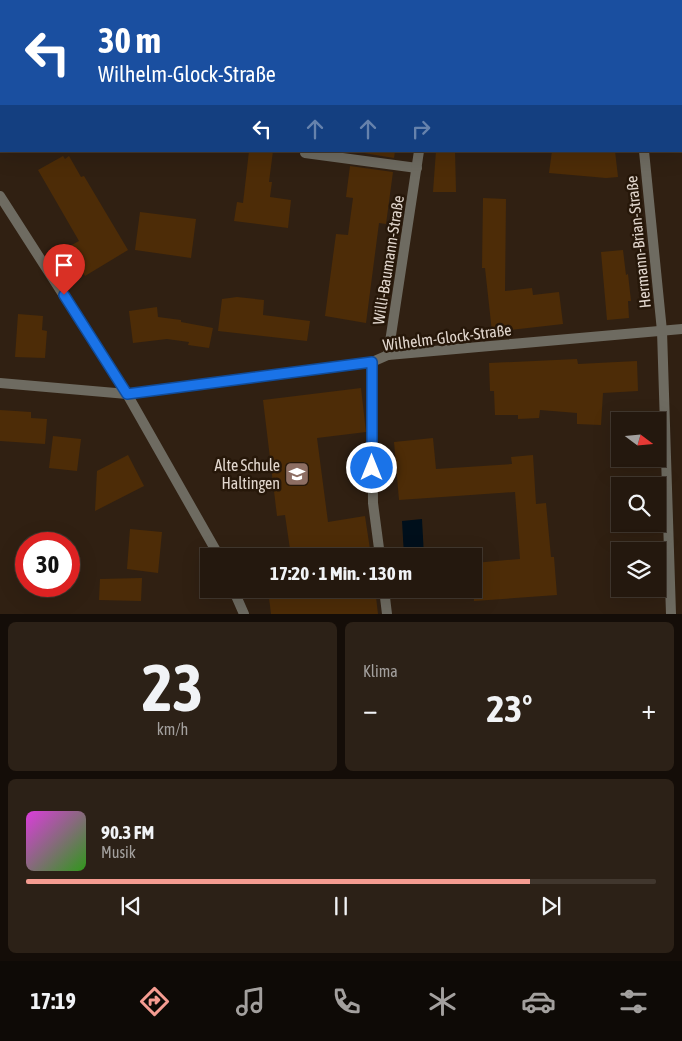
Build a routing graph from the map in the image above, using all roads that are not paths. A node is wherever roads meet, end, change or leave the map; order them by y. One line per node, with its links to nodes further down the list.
1 (419, 152): 4 (street, Willi-Baumann-Straße)
2 (644, 152): 7 (street, Hermann-Brian-Straße)
3 (305, 153): 4 (street)
4 (417, 168): 8 (street, Willi-Baumann-Straße)
5 (0, 196): 11 (street)
6 (682, 329): 7 (street, Wilhelm-Glock-Straße)
7 (662, 331): 8 (street, Wilhelm-Glock-Straße); 18 (street, Hermann-Brian-Straße)
8 (388, 356): 9 (street, Wilhelm-Glock-Straße)
9 (372, 362): 11 (street, Wilhelm-Glock-Straße); 13 (street)
10 (0, 382): 11 (street, Wilhelm-Glock-Straße)
11 (127, 394): 12 (street)
12 (214, 548)
13 (379, 548)
14 (237, 598): 16 (street)
15 (385, 598): 17 (street)
16 (244, 614)
17 (387, 614)
18 (671, 614)

